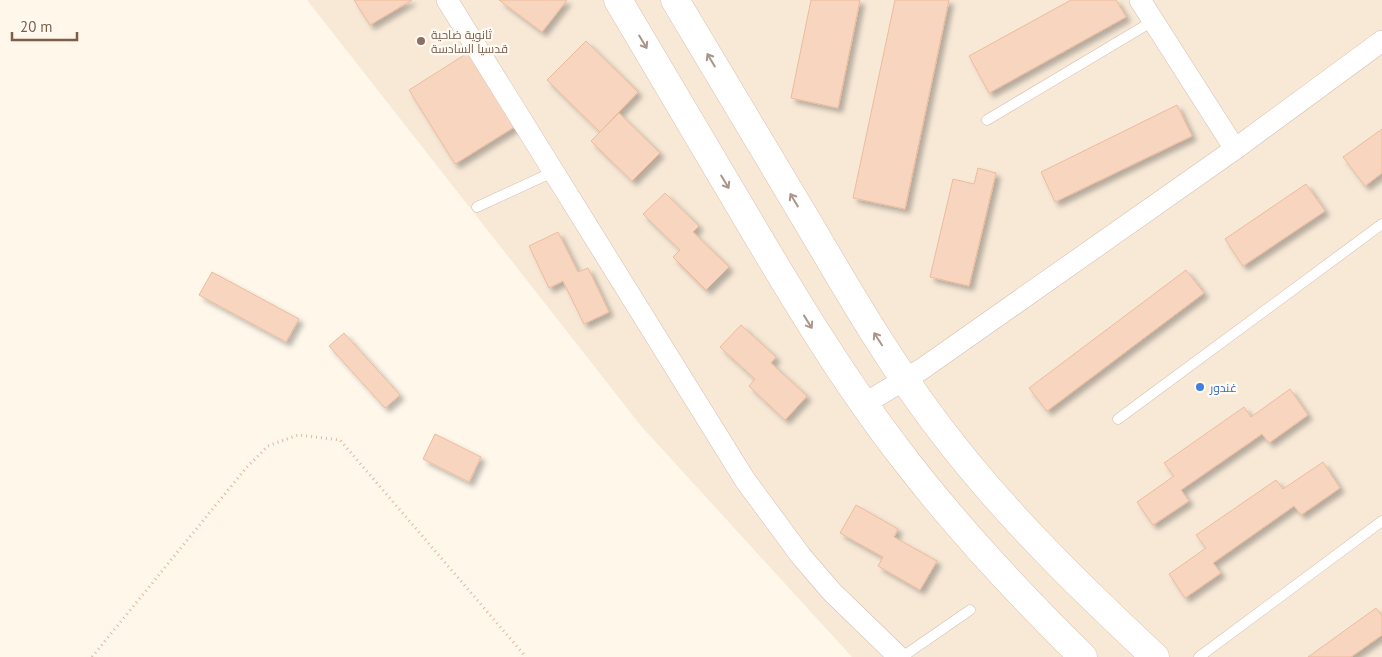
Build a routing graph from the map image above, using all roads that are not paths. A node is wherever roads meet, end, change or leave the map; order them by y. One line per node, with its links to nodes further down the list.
1 (447, 0): 9 (street)
2 (618, 0): 13 (main road, one-way to 13)
3 (676, 0): 12 (main road, one-way to 3)
4 (1140, 0): 5 (street)
5 (1153, 21): 7 (lane); 8 (street)
6 (1382, 41): 8 (street)
7 (987, 120)
8 (1235, 149): 12 (street)
9 (553, 172): 10 (lane); 17 (street)
10 (477, 207)
11 (1382, 224): 14 (lane)
12 (905, 380): 13 (street); 19 (main road)
13 (864, 404): 18 (main road)
14 (1118, 419)
15 (1382, 521): 20 (lane)
16 (970, 610): 17 (lane)
17 (900, 657)
18 (1083, 657)
19 (1155, 657)
20 (1199, 657)

